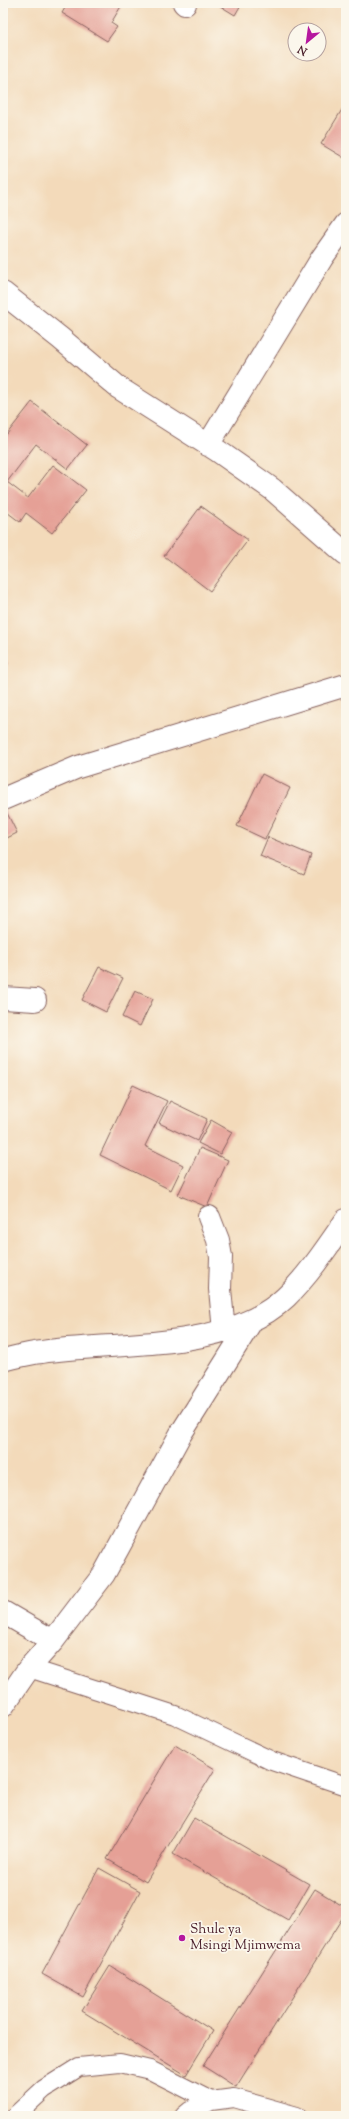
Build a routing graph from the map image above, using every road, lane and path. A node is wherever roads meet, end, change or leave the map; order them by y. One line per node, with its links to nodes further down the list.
1 (346, 224): 3 (street)
2 (3, 293): 3 (street)
3 (208, 445): 4 (street)
4 (343, 545)
5 (346, 685): 6 (street)
6 (3, 799)
7 (3, 998): 8 (street)
8 (35, 1000)
9 (209, 1217): 12 (street)
10 (346, 1220): 11 (street)
11 (251, 1322): 12 (street); 15 (street)
12 (224, 1331): 13 (street)
13 (3, 1360)
14 (3, 1612): 15 (street)
15 (53, 1641): 16 (street)
16 (29, 1668): 17 (street); 18 (lane)
17 (3, 1706)
18 (346, 1786)
19 (211, 2101): 20 (lane); 21 (lane); 22 (lane)
20 (15, 2116)
21 (184, 2116)
22 (297, 2116)

